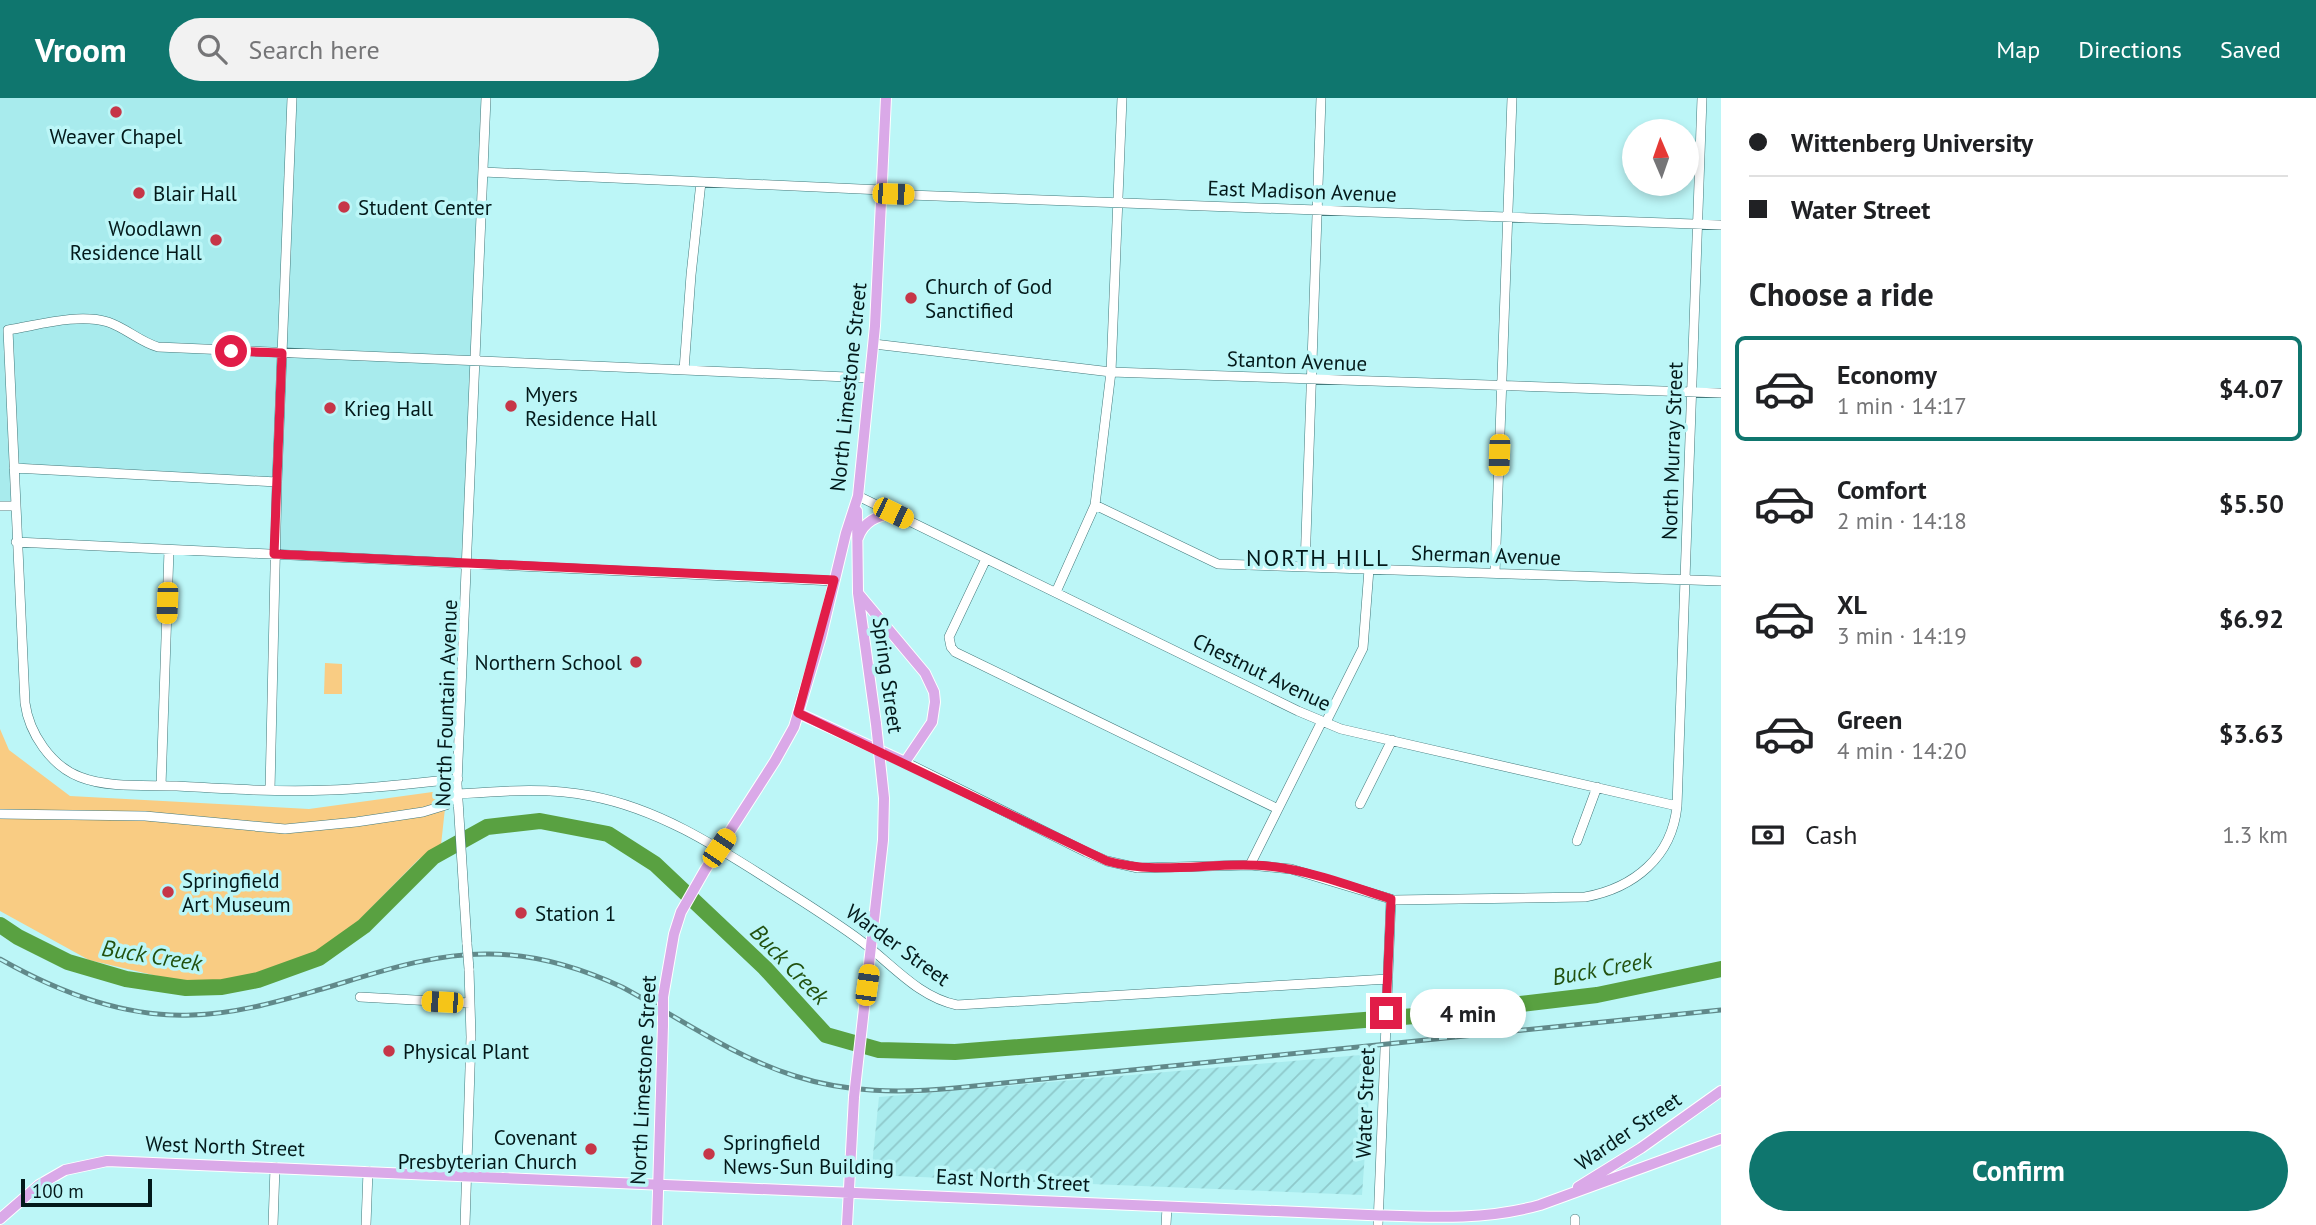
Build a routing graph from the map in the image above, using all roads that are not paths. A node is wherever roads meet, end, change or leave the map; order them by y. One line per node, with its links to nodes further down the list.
1 (292, 98): 18 (street)
2 (486, 98): 8 (street, North Fountain Avenue)
3 (886, 98): 10 (main road, North Limestone Street)
4 (1122, 98): 11 (street)
5 (1321, 98): 12 (street)
6 (1512, 98): 13 (street)
7 (1702, 98): 14 (street, North Murray Street)
8 (483, 172): 9 (street, East Madison Avenue); 19 (street, North Fountain Avenue)
9 (701, 182): 10 (street, East Madison Avenue); 20 (street)
10 (882, 192): 11 (street, East Madison Avenue); 16 (main road, North Limestone Street)
11 (1118, 202): 12 (street, East Madison Avenue); 21 (street)
12 (1317, 209): 13 (street, East Madison Avenue); 23 (street)
13 (1506, 217): 14 (street, East Madison Avenue); 24 (street)
14 (1698, 224): 15 (street, East Madison Avenue); 25 (street, North Murray Street)
15 (1721, 225)
16 (874, 344): 21 (street, Stanton Avenue); 22 (main road, North Limestone Street)
17 (4, 346): 18 (street); 27 (street)
18 (282, 353): 19 (street); 28 (street)
19 (475, 362): 20 (street); 39 (street, North Fountain Avenue)
20 (684, 370): 22 (street)
21 (1111, 372): 23 (street, Stanton Avenue); 30 (street)
22 (870, 378): 29 (main road, North Limestone Street)
23 (1311, 379): 24 (street, Stanton Avenue); 40 (street)
24 (1501, 385): 25 (street, Stanton Avenue); 42 (street)
25 (1692, 392): 26 (street, Stanton Avenue); 44 (street, North Murray Street)
26 (1721, 393)
27 (13, 468): 28 (street); 32 (street)
28 (276, 482): 37 (street)
29 (858, 496): 33 (street, Chestnut Avenue); 35 (main road, Spring Street); 43 (main road, North Limestone Street)
30 (1095, 505): 40 (street, Sherman Avenue); 46 (street)
31 (0, 506): 32 (street)
32 (15, 506): 34 (street)
33 (893, 513): 35 (main road); 38 (street, Chestnut Avenue)
34 (16, 542): 36 (street); 53 (street)
35 (856, 544): 47 (main road, Spring Street)
36 (169, 550): 37 (street); 53 (street)
37 (274, 554): 39 (street); 55 (street)
38 (986, 559): 46 (street, Chestnut Avenue); 59 (street)
39 (467, 564): 43 (street); 52 (street, North Fountain Avenue)
40 (1305, 567): 41 (street, Sherman Avenue)
41 (1369, 569): 42 (street, Sherman Avenue); 49 (street)
42 (1495, 573): 44 (street, Sherman Avenue)
43 (834, 580): 48 (main road, North Limestone Street)
44 (1686, 580): 45 (street, Sherman Avenue); 58 (street, North Murray Street)
45 (1721, 581)
46 (1056, 592): 49 (street, Chestnut Avenue)
47 (858, 593): 51 (main road); 74 (main road, Spring Street, bridge)
48 (798, 713): 51 (main road); 62 (main road, North Limestone Street)
49 (1324, 722): 50 (street, Chestnut Avenue); 59 (street)
50 (1392, 740): 54 (street, Chestnut Avenue); 57 (street)
51 (905, 762): 63 (street, North Murray Street)
52 (457, 779): 55 (street); 56 (street, North Fountain Avenue)
53 (161, 786): 55 (street)
54 (1597, 787): 58 (street, Chestnut Avenue); 61 (street)
55 (270, 790)
56 (458, 794): 60 (street); 62 (street, Warder Street); 67 (street, North Fountain Avenue, bridge)
57 (1360, 804)
58 (1677, 806): 64 (street, North Murray Street)
59 (1278, 809): 63 (street)
60 (0, 814)
61 (1577, 841)
62 (719, 848): 65 (street, Warder Street); 73 (main road, North Limestone Street, bridge)
63 (1250, 865): 64 (street, North Murray Street)
64 (1391, 899): 65 (street, Water Street)
65 (1388, 979): 78 (street, Water Street)
66 (360, 997): 67 (street)
67 (470, 1003): 72 (street, North Fountain Avenue)
68 (1721, 1091): 75 (main road, Warder Street)
69 (1721, 1139): 75 (main road)
70 (275, 1167): 71 (main road, West North Street); 77 (main road, West North Street); 79 (street)
71 (368, 1171): 72 (main road, West North Street); 80 (street)
72 (466, 1176): 73 (main road, East North Street); 81 (street, North Fountain Avenue)
73 (658, 1184): 74 (main road, East North Street); 82 (main road, North Limestone Street)
74 (849, 1193): 76 (main road, East North Street); 83 (main road, Spring Street)
75 (1556, 1200): 78 (main road, East North Street)
76 (1167, 1207): 78 (main road, East North Street); 84 (street)
77 (0, 1219)
78 (1378, 1220)
79 (273, 1225)
80 (366, 1225)
81 (465, 1225)
82 (657, 1225)
83 (847, 1225)
84 (1166, 1225)

